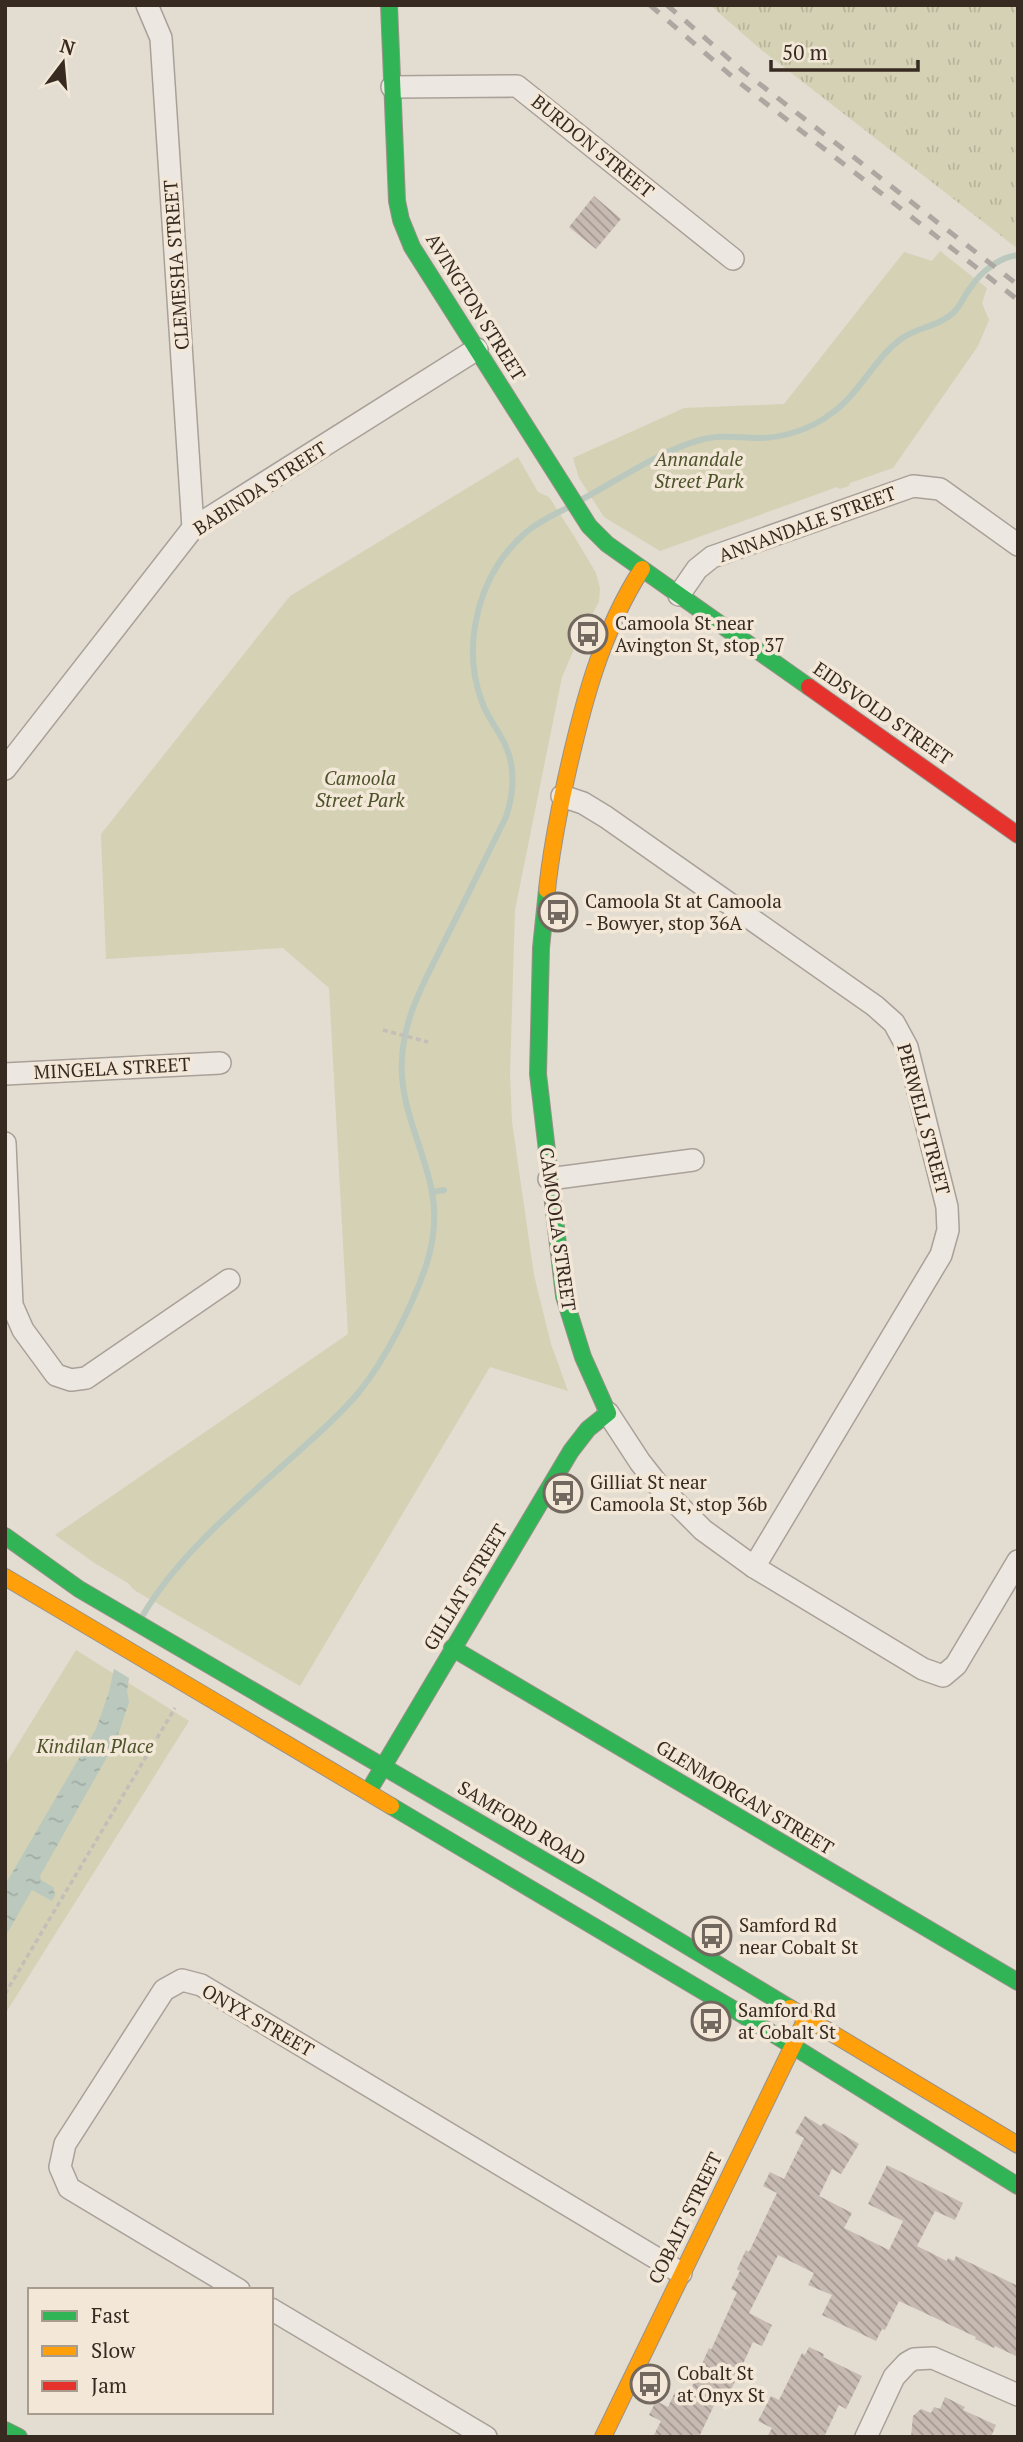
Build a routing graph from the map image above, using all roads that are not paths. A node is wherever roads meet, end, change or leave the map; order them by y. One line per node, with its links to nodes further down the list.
1 (147, 5): 7 (street, CLEMESHA STREET)
2 (389, 5): 3 (street, AVINGTON STREET)
3 (392, 87): 4 (street, BURDON STREET); 5 (street, AVINGTON STREET)
4 (733, 259)
5 (477, 349): 6 (street, AVINGTON STREET); 7 (street, BABINDA STREET)
6 (589, 526): 9 (street, EIDSVOLD STREET)
7 (193, 528): 11 (street, BABINDA STREET)
8 (1018, 545): 10 (street, ANNANDALE STREET)
9 (642, 569): 10 (street, EIDSVOLD STREET); 12 (street, CAMOOLA STREET)
10 (679, 595): 13 (street, EIDSVOLD STREET)
11 (5, 769)
12 (562, 796): 18 (street, CAMOOLA STREET); 23 (street, PERWELL STREET)
13 (1018, 835)
14 (219, 1063): 15 (street, MINGELA STREET)
15 (5, 1074)
16 (5, 1143): 19 (street)
17 (693, 1160): 18 (street)
18 (549, 1179): 20 (street, CAMOOLA STREET)
19 (229, 1280)
20 (608, 1413): 23 (street, CAMOOLA STREET); 25 (street, GILLIAT STREET)
21 (5, 1536): 26 (street, SAMFORD ROAD)
22 (1018, 1561): 23 (street, CAMOOLA STREET)
23 (754, 1567)
24 (5, 1577): 27 (street)
25 (452, 1648): 26 (street, GILLIAT STREET); 28 (street, GLENMORGAN STREET)
26 (384, 1765): 27 (street, GILLIAT STREET); 29 (street, SAMFORD ROAD)
27 (369, 1791): 30 (street)
28 (1018, 1982)
29 (807, 2018): 30 (street, COBALT STREET); 31 (street, SAMFORD ROAD)
30 (792, 2046): 32 (street); 33 (street, COBALT STREET)
31 (1018, 2146)
32 (1018, 2186)
33 (681, 2273): 34 (street, ONYX STREET); 40 (street, COBALT STREET)
34 (236, 2288)
35 (273, 2310): 39 (street)
36 (1018, 2395): 41 (street)
37 (5, 2430): 38 (street)
38 (19, 2437)
39 (486, 2437)
40 (603, 2437)
41 (866, 2437)

